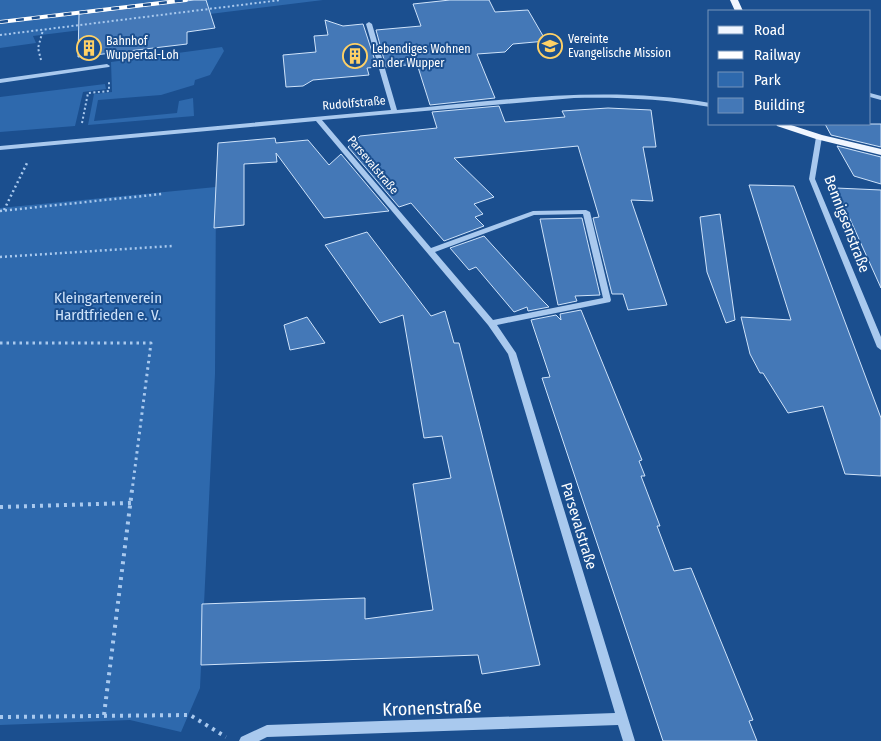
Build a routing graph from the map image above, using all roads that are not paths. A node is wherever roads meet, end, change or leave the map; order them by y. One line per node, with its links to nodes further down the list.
1 (369, 24): 5 (street)
2 (107, 66): 3 (street)
3 (0, 81)
4 (708, 105): 5 (street, Rudolfstraße)
5 (395, 112): 6 (street, Rudolfstraße)
6 (318, 119): 9 (street, Rudolfstraße); 11 (street, Parsevalstraße)
7 (783, 125): 8 (main road)
8 (819, 136): 10 (main road); 13 (street, Bennigsenstraße)
9 (0, 148)
10 (881, 152)
11 (429, 251): 12 (street, Parsevalstraße); 12 (street)
12 (491, 323): 14 (street, Parsevalstraße)
13 (881, 346)
14 (622, 719): 15 (street, Kronenstraße); 16 (street, Parsevalstraße)
15 (244, 741)
16 (629, 741)

